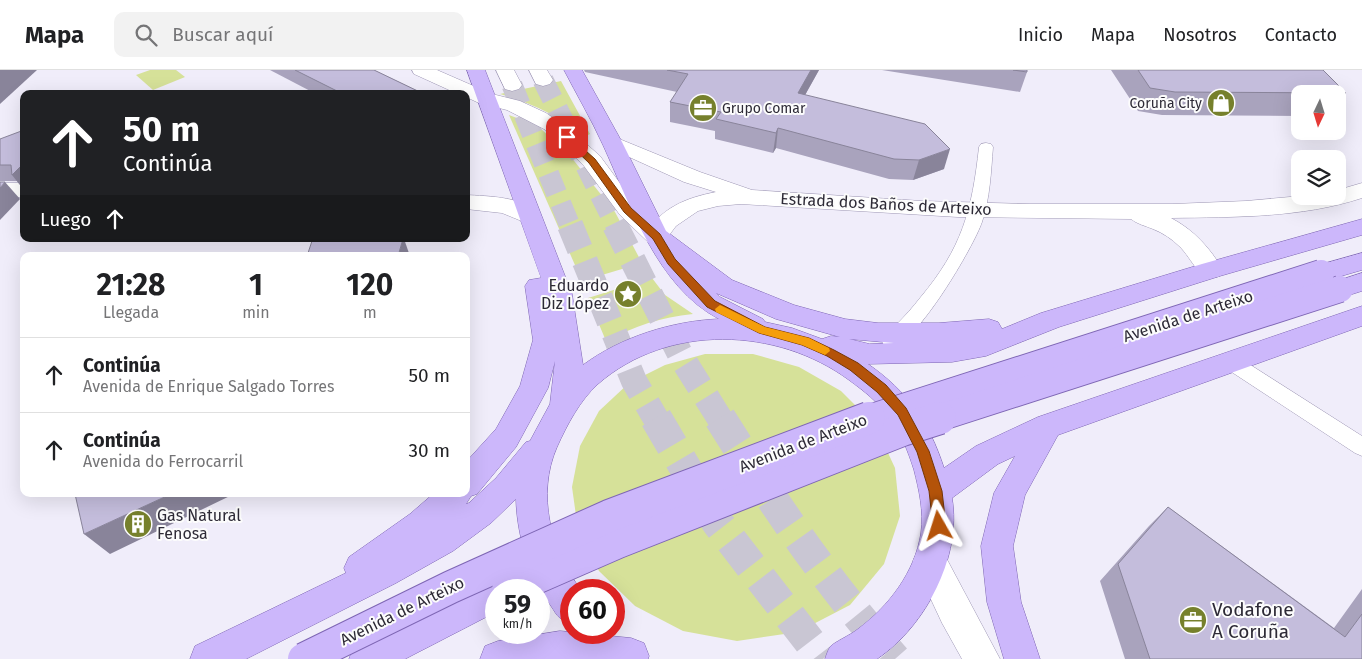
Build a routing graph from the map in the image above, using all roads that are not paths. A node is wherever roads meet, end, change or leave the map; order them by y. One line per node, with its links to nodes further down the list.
1 (421, 70): 4 (street)
2 (476, 70): 6 (main road)
3 (574, 70): 7 (main road)
4 (466, 90)
5 (470, 92): 6 (street)
6 (486, 99): 17 (main road); 19 (street)
7 (612, 142): 12 (street); 19 (main road)
8 (986, 147): 14 (lane)
9 (0, 190): 10 (street)
10 (20, 190)
11 (1362, 190): 15 (street, Estrada dos Baños de Arteixo)
12 (757, 197): 14 (street, Estrada dos Baños de Arteixo); 19 (street, Estrada dos Baños de Arteixo)
13 (470, 202): 17 (street)
14 (978, 210): 16 (street, Estrada dos Baños de Arteixo); 26 (lane)
15 (1224, 210): 16 (street, Estrada dos Baños de Arteixo); 21 (street, Estrada dos Baños de Arteixo)
16 (1130, 213): 21 (street, Estrada dos Baños de Arteixo)
17 (528, 216): 30 (main road); 34 (main road)
18 (1362, 227): 21 (main road)
19 (656, 236): 25 (main road); 26 (main road)
20 (1362, 261): 22 (main road)
21 (1206, 262): 24 (main road)
22 (1341, 281): 38 (main road, Avenida de Arteixo, bridge); 45 (main road, Avenida de Arteixo, bridge)
23 (1362, 316): 29 (main road)
24 (1050, 320): 26 (main road); 28 (main road)
25 (762, 330): 27 (main road); 30 (main road)
26 (899, 333): 28 (lane)
27 (805, 341): 28 (main road); 35 (main road)
28 (870, 354)
29 (1231, 362): 31 (main road); 33 (lane)
30 (564, 407): 32 (main road)
31 (1048, 426): 35 (main road); 50 (main road)
32 (542, 444): 39 (main road); 41 (main road)
33 (1362, 447)
34 (470, 479)
35 (936, 491): 37 (main road)
36 (452, 497): 41 (main road)
37 (930, 561): 48 (main road); 49 (street)
38 (533, 579)
39 (560, 591)
40 (485, 600): 46 (main road, Avenida de Arteixo)
41 (304, 611): 44 (main road)
42 (616, 644): 43 (main road)
43 (635, 657): 47 (main road)
44 (208, 659)
45 (304, 659)
46 (367, 659)
47 (498, 659)
48 (842, 659)
49 (982, 659)
50 (1022, 659)

